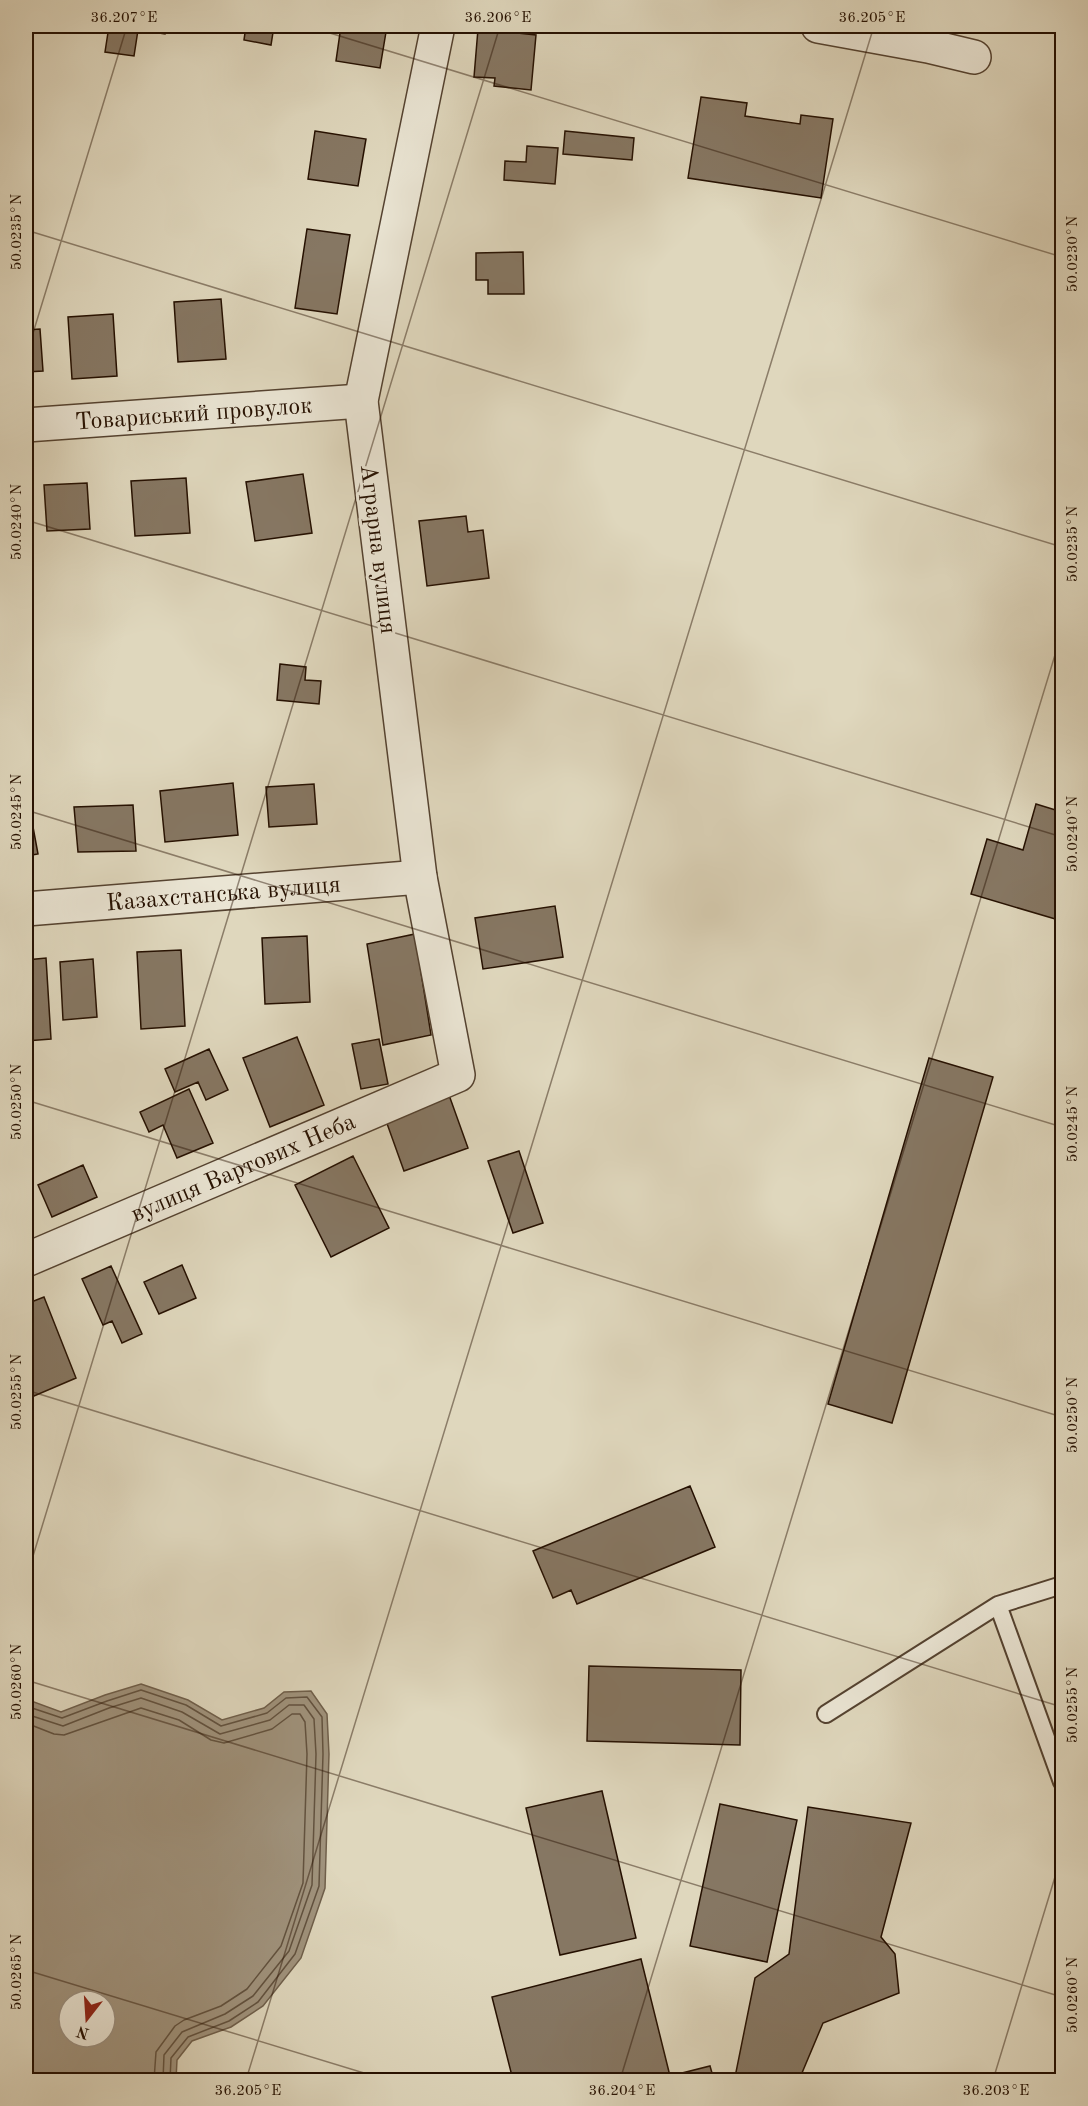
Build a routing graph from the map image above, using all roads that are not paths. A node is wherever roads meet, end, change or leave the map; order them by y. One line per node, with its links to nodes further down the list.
1 (438, 26): 4 (street, Аграрна вулиця)
2 (818, 26): 3 (street)
3 (974, 57)
4 (361, 401): 5 (street, Товариський провулок); 6 (street, Аграрна вулиця)
5 (26, 425)
6 (420, 877): 7 (street, Казахстанська вулиця); 8 (street, Аграрна вулиця)
7 (26, 909)
8 (458, 1075): 9 (street, вулиця Вартових Неба)
9 (26, 1260)
10 (1062, 1585): 11 (lane)
11 (998, 1605): 12 (lane); 13 (lane)
12 (826, 1714)
13 (1062, 1782)

